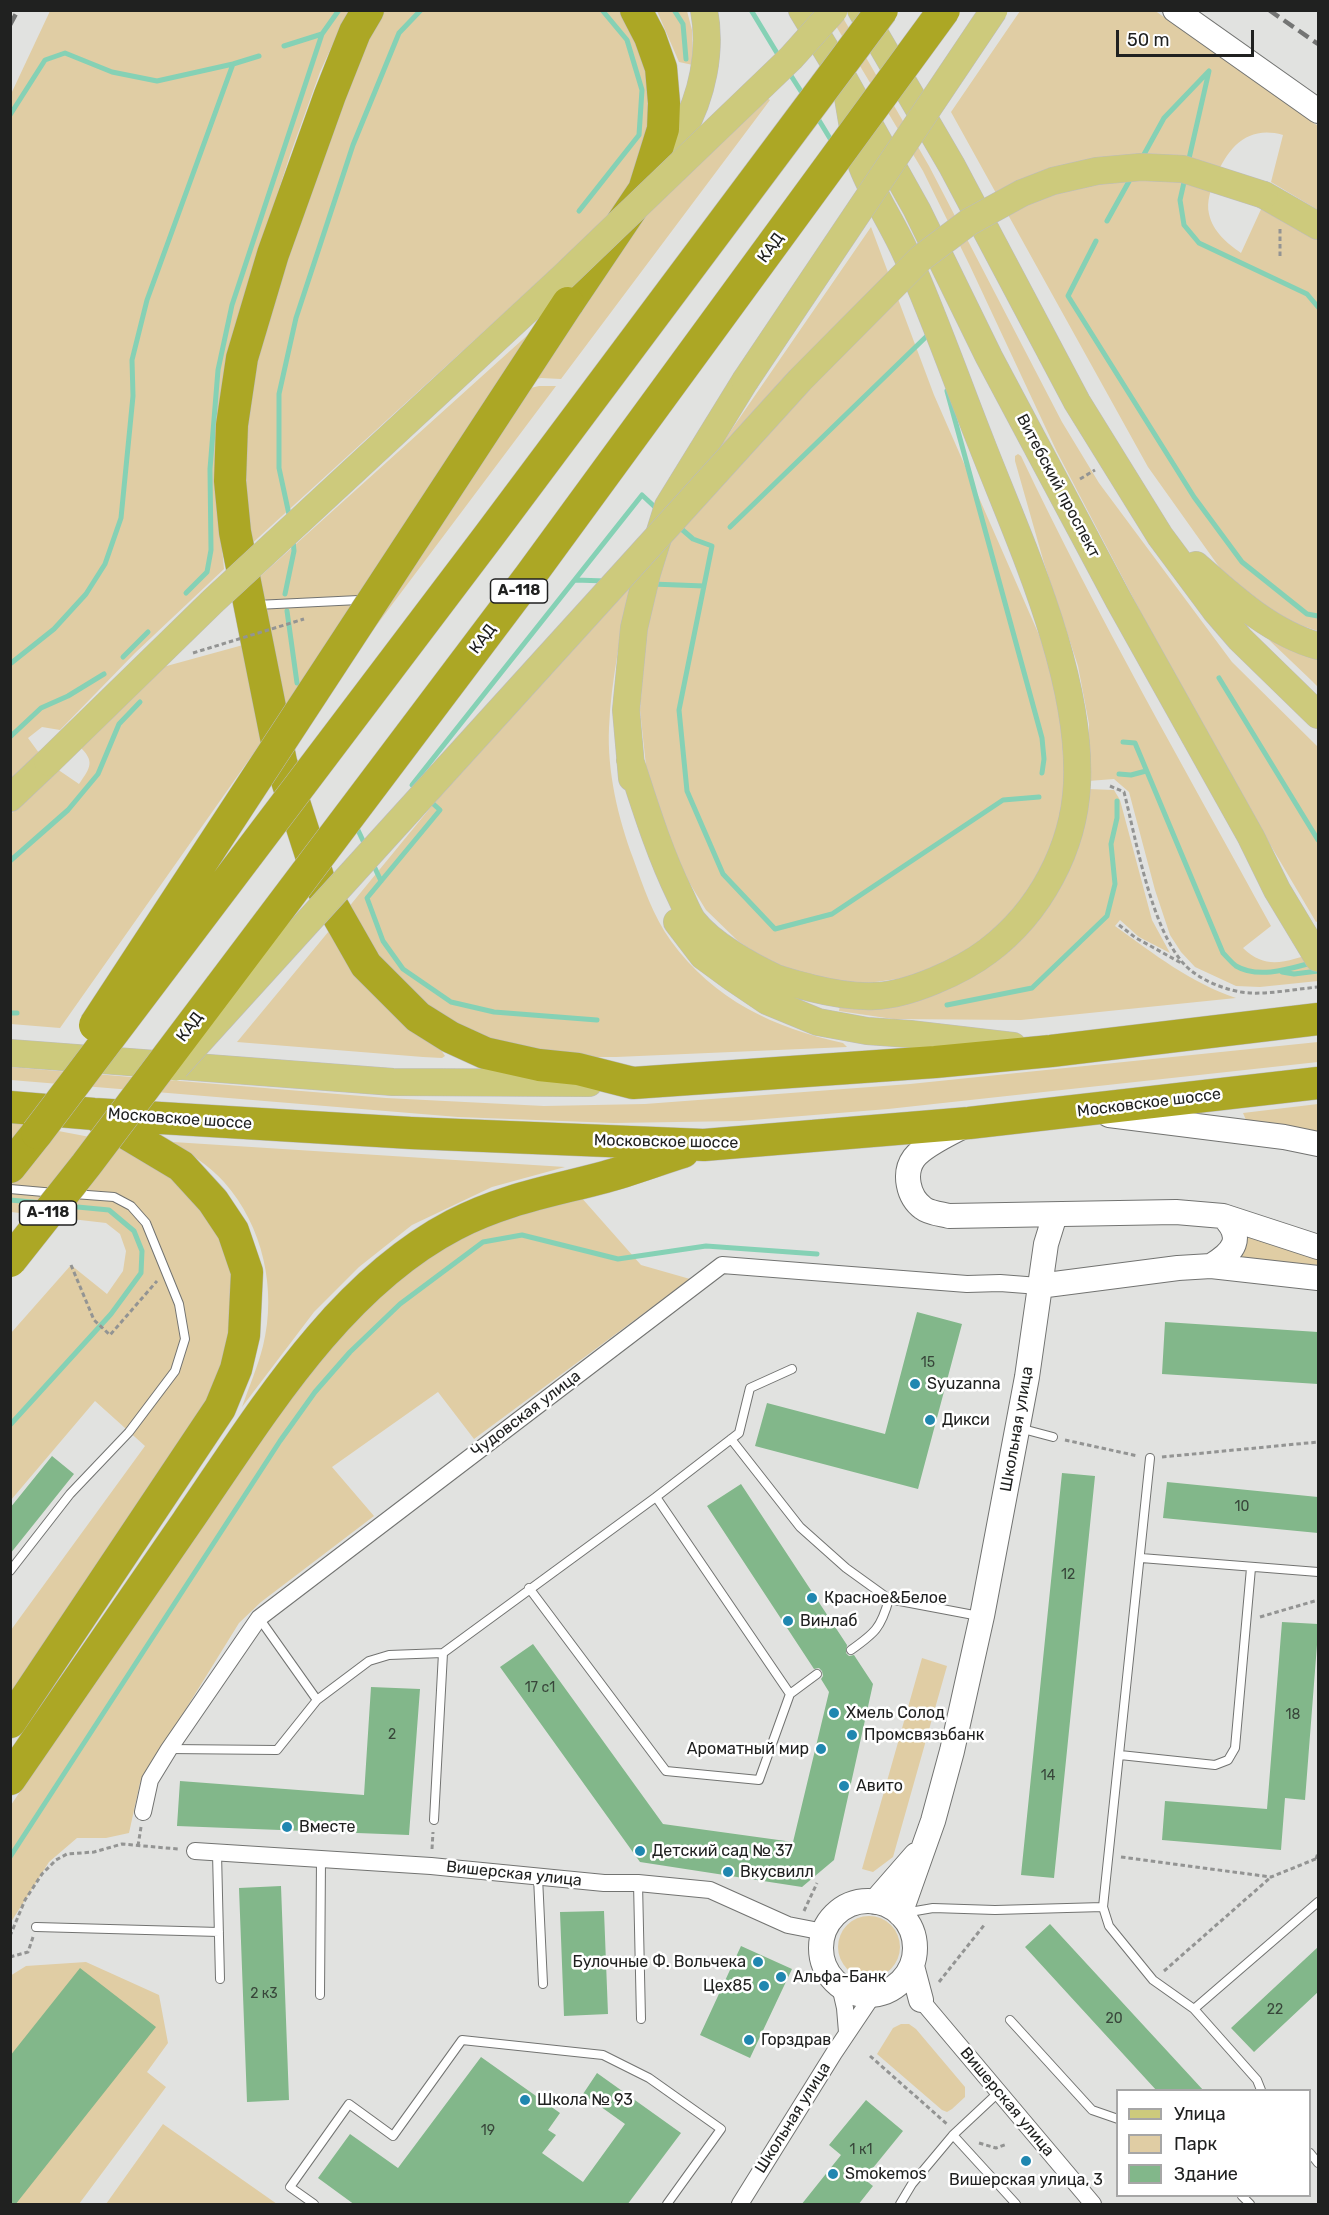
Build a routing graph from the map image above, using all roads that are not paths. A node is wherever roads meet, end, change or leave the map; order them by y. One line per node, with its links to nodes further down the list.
1 (368, 10): 17 (highway)
2 (636, 10): 13 (highway)
3 (704, 10): 13 (main road)
4 (802, 10): 11 (main road, Витебский проспект)
5 (834, 10): 21 (main road, bridge)
6 (861, 10): 15 (main road)
7 (882, 10): 32 (highway, bridge)
8 (944, 10): 35 (highway, КАД / А-118, bridge)
9 (994, 10): 20 (main road, bridge)
10 (1175, 10): 12 (street)
11 (845, 81): 20 (main road); 22 (main road, Витебский проспект)
12 (1318, 111)
13 (644, 190): 32 (highway, bridge)
14 (1318, 226): 35 (main road, bridge)
15 (1160, 536): 18 (main road); 19 (main road)
16 (359, 600): 17 (lane)
17 (250, 606): 26 (highway)
18 (1318, 646)
19 (1318, 715)
20 (630, 760): 24 (main road)
21 (10, 798)
22 (1318, 958)
23 (1318, 1019): 24 (highway)
24 (1051, 1051): 26 (highway)
25 (10, 1053): 26 (main road)
26 (633, 1083)
27 (1318, 1083): 29 (highway, Московское шоссе)
28 (10, 1107): 30 (highway, Московское шоссе)
29 (1080, 1111): 31 (highway, Московское шоссе); 33 (street)
30 (94, 1114): 34 (highway, Московское шоссе); 64 (highway)
31 (969, 1123): 34 (highway, Московское шоссе); 38 (street)
32 (37, 1133): 36 (highway)
33 (1318, 1144)
34 (704, 1145): 67 (highway)
35 (86, 1165): 41 (highway, КАД / А-118, bridge)
36 (10, 1167)
37 (10, 1190): 53 (lane)
38 (1055, 1215): 39 (street); 44 (street, Школьная улица)
39 (1222, 1216): 40 (street); 42 (street)
40 (1318, 1247)
41 (10, 1261)
42 (1211, 1266): 43 (street); 44 (street)
43 (1318, 1278)
44 (1039, 1286): 46 (street, Школьная улица); 58 (street, Чудовская улица)
45 (792, 1369): 48 (lane)
46 (1018, 1428): 47 (lane); 57 (street, Школьная улица)
47 (1053, 1437)
48 (731, 1439): 50 (lane); 56 (lane)
49 (1150, 1458): 51 (lane)
50 (656, 1497): 55 (lane); 62 (lane)
51 (1141, 1558): 52 (lane); 66 (lane)
52 (1251, 1568): 54 (lane); 66 (lane)
53 (10, 1570)
54 (1318, 1572)
55 (529, 1588): 60 (lane); 62 (lane)
56 (889, 1599): 57 (lane); 59 (lane)
57 (982, 1617): 70 (street, Школьная улица)
58 (259, 1618): 63 (lane); 65 (street, Чудовская улица)
59 (851, 1650)
60 (443, 1653): 63 (lane); 69 (lane)
61 (817, 1674): 62 (lane)
62 (790, 1694)
63 (317, 1700): 65 (lane)
64 (10, 1722)
65 (169, 1749): 68 (street, Чудовская улица)
66 (1120, 1755): 78 (lane)
67 (10, 1779)
68 (143, 1812)
69 (434, 1820)
70 (926, 1844): 76 (street, Школьная улица); 79 (street, Школьная улица)
71 (195, 1851): 72 (street, Вишерская улица)
72 (217, 1853): 73 (street, Вишерская улица); 81 (lane)
73 (321, 1859): 74 (street, Вишерская улица); 88 (lane)
74 (538, 1877): 75 (street, Вишерская улица); 85 (lane)
75 (638, 1883): 82 (street, Вишерская улица); 91 (lane)
76 (875, 1902): 79 (street); 82 (street)
77 (1318, 1902): 90 (lane)
78 (1103, 1907): 79 (lane); 90 (lane)
79 (900, 1914): 83 (street)
80 (36, 1927): 81 (lane)
81 (219, 1932): 84 (lane)
82 (824, 1932): 86 (street)
83 (912, 1966): 87 (street); 89 (street, Вишерская улица)
84 (220, 1979)
85 (543, 1984)
86 (840, 1986): 87 (street); 93 (street)
87 (883, 1992): 89 (street, Вишерская улица); 93 (street, Школьная улица)
88 (320, 1995)
89 (921, 2000): 95 (street, Вишерская улица)
90 (1194, 2009): 94 (lane)
91 (641, 2019)
92 (1010, 2020): 96 (lane)
93 (847, 2032): 100 (street, Школьная улица)
94 (1260, 2089)
95 (999, 2092): 97 (lane); 103 (street, Вишерская улица)
96 (1116, 2118)
97 (953, 2135): 101 (lane); 102 (lane)
98 (314, 2205): 99 (lane)
99 (666, 2205)
100 (740, 2205)
101 (900, 2205)
102 (1017, 2205)
103 (1093, 2205)

